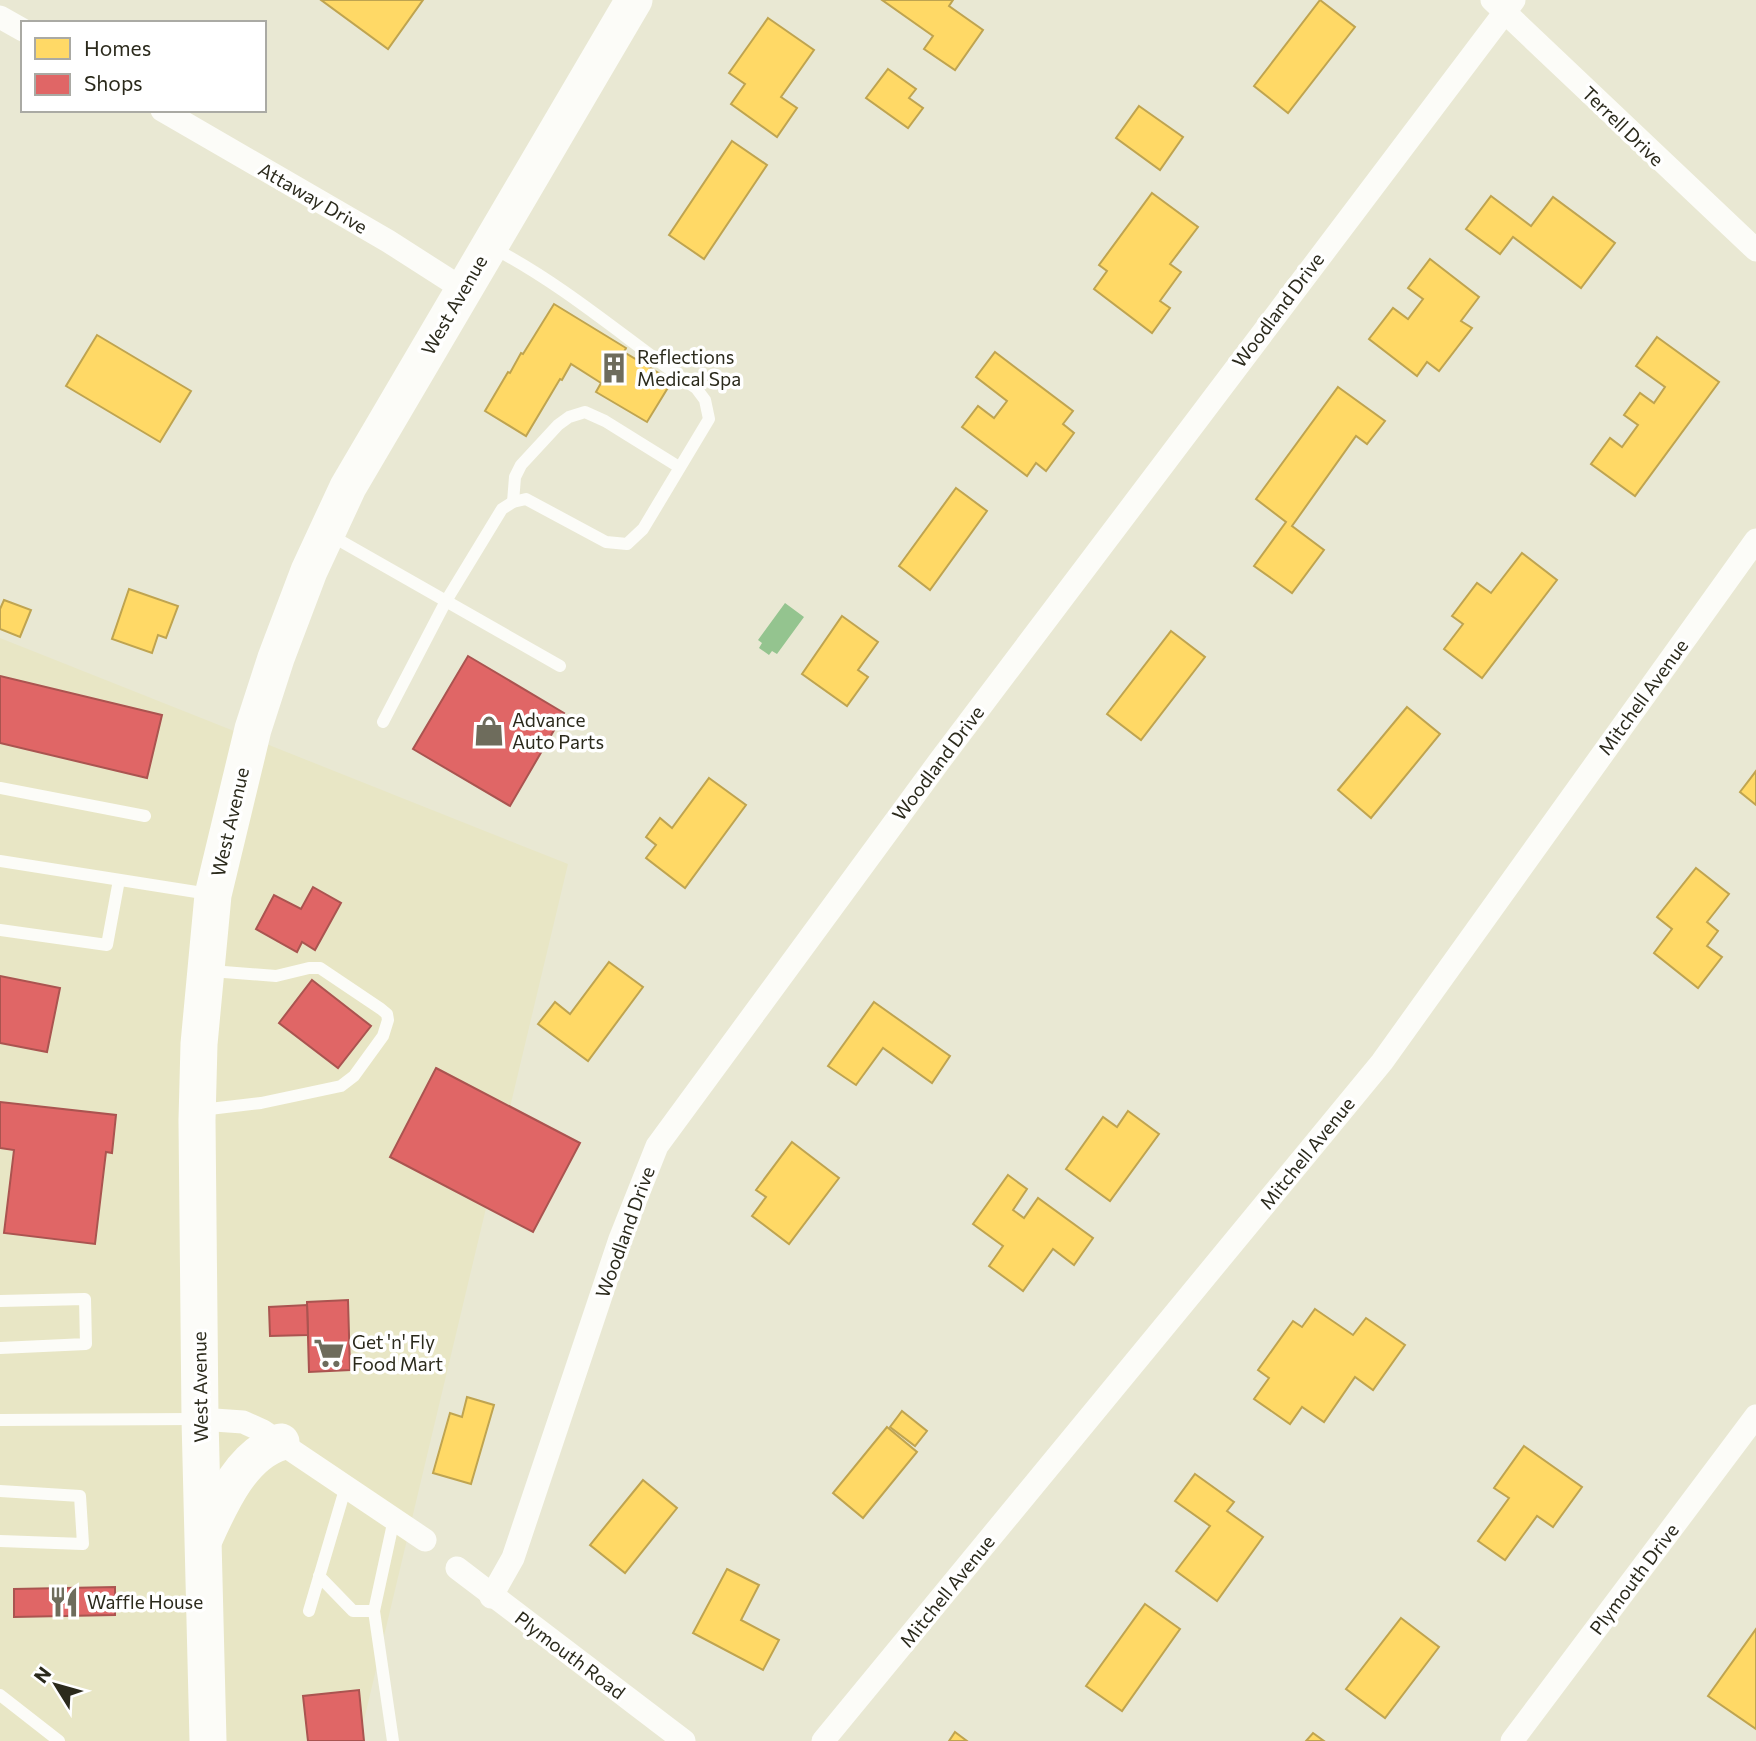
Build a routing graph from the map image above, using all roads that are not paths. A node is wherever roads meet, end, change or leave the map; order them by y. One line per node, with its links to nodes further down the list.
1 (634, 0): 6 (main road, West Avenue)
2 (1503, 4): 7 (street, Terrell Drive); 38 (street, Woodland Drive)
3 (0, 17): 4 (street)
4 (21, 29)
5 (165, 112): 8 (street, Attaway Drive)
6 (488, 246): 8 (main road, West Avenue); 9 (lane)
7 (1756, 250)
8 (463, 289): 11 (main road, West Avenue)
9 (679, 467): 10 (lane); 10 (lane)
10 (513, 502): 13 (lane)
11 (327, 533): 13 (lane); 20 (main road, West Avenue)
12 (1756, 540): 46 (street, Mitchell Avenue)
13 (446, 601): 14 (lane); 15 (lane)
14 (560, 666)
15 (383, 722)
16 (0, 788): 17 (lane)
17 (145, 816)
18 (0, 861): 19 (lane)
19 (119, 880): 20 (lane); 21 (lane)
20 (213, 895): 22 (main road, West Avenue)
21 (0, 930)
22 (206, 970): 23 (main road, West Avenue); 23 (lane)
23 (197, 1110): 27 (main road, West Avenue)
24 (0, 1301): 25 (lane)
25 (0, 1348)
26 (1756, 1416): 47 (street, Plymouth Drive)
27 (200, 1419): 28 (lane); 29 (street); 35 (main road, West Avenue)
28 (0, 1420)
29 (281, 1442): 30 (street); 35 (main road)
30 (346, 1486): 32 (street); 37 (lane)
31 (0, 1491): 34 (lane)
32 (394, 1519): 33 (street); 40 (lane)
33 (425, 1540)
34 (0, 1541)
35 (203, 1541): 43 (main road, West Avenue)
36 (457, 1568): 38 (street, Plymouth Road)
37 (319, 1576): 39 (lane); 40 (lane)
38 (491, 1597): 45 (street, Plymouth Road)
39 (309, 1611)
40 (374, 1611): 44 (lane)
41 (0, 1695): 42 (lane)
42 (59, 1741)
43 (208, 1741)
44 (393, 1741)
45 (684, 1741)
46 (823, 1741)
47 (1512, 1741)

